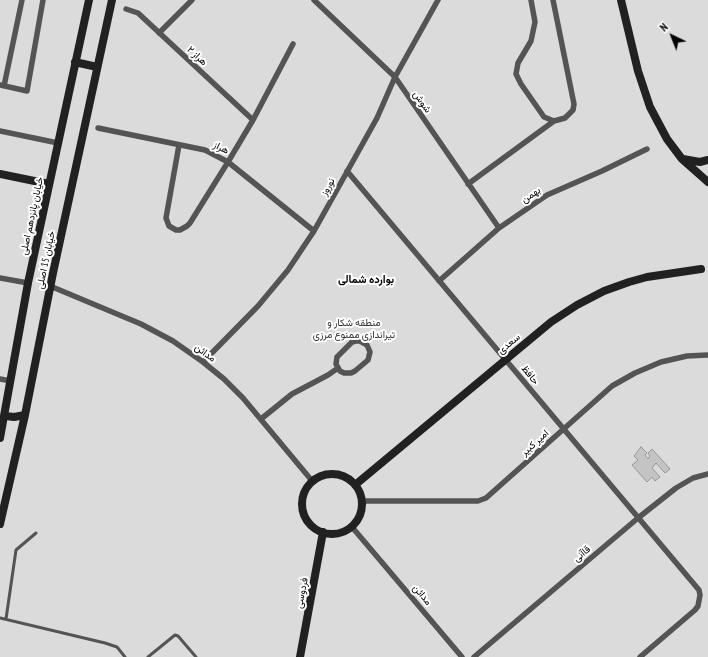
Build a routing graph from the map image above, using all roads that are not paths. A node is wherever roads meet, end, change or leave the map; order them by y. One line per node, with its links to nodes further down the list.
1 (22, 0): 17 (street)
2 (43, 0): 17 (street)
3 (89, 0): 14 (main road, خیابان پانزدهم اصلی)
4 (112, 0): 15 (main road, خیابان 15 اصلی)
5 (192, 0): 12 (street)
6 (314, 0): 16 (street, شوش)
7 (438, 0): 16 (street, نوروز)
8 (531, 0): 19 (street)
9 (552, 0): 19 (street)
10 (621, 0): 25 (main road)
11 (126, 9): 12 (street, هراز ۲)
12 (159, 33): 18 (street, هراز ۲)
13 (293, 44): 18 (street)
14 (76, 62): 15 (main road); 22 (main road, خیابان پانزدهم اصلی)
15 (97, 68): 39 (main road, خیابان 15 اصلی)
16 (395, 77): 28 (street, نوروز); 32 (street, شوش)
17 (2, 85)
18 (253, 120): 27 (street)
19 (554, 121): 32 (street)
20 (98, 128): 23 (street, هراز)
21 (0, 131): 22 (street)
22 (58, 143): 31 (main road, خیابان پانزدهم اصلی)
23 (179, 145): 27 (street, هراز); 27 (street)
24 (647, 149): 33 (street, بهمن)
25 (682, 159): 26 (main road); 30 (main road)
26 (708, 160)
27 (228, 162): 34 (street, هراز)
28 (347, 171): 34 (street, نوروز); 37 (street, حافظ)
29 (0, 174): 31 (main road)
30 (708, 182)
31 (49, 184): 38 (main road, خیابان پانزدهم اصلی)
32 (468, 184): 33 (street, شوش)
33 (499, 228): 37 (street, بهمن)
34 (314, 231): 42 (street, نوروز)
35 (701, 269): 41 (main road, سعدی)
36 (0, 278): 38 (street)
37 (439, 281): 41 (street, حافظ)
38 (28, 283): 45 (main road, خیابان پانزدهم اصلی)
39 (50, 286): 42 (street, مدائن); 47 (main road, خیابان 15 اصلی)
40 (708, 355): 49 (street, امیر کبیر)
41 (506, 359): 49 (street, حافظ); 53 (main road, سعدی)
42 (203, 362): 48 (street, مدائن)
43 (338, 368): 43 (street); 48 (street)
44 (0, 379): 45 (street)
45 (11, 381): 46 (main road, خیابان پانزدهم اصلی)
46 (5, 414): 47 (main road); 50 (main road, خیابان پانزدهم اصلی)
47 (25, 415): 56 (main road, خیابان 15 اصلی)
48 (260, 419): 52 (street, مدائن)
49 (563, 429): 54 (street, امیر کبیر); 55 (street, حافظ)
50 (0, 438)
51 (708, 474): 55 (street, قاآنی)
52 (313, 482): 53 (main road); 58 (main road)
53 (355, 484): 54 (main road)
54 (362, 501): 57 (main road)
55 (638, 518): 67 (street, قاآنی); 68 (street, حافظ)
56 (0, 524)
57 (352, 527): 58 (main road); 66 (street, مدائن)
58 (323, 532): 65 (main road, فردوسی)
59 (36, 533): 61 (lane)
60 (0, 618): 61 (lane)
61 (6, 620): 62 (lane)
62 (125, 657)
63 (148, 657): 64 (lane)
64 (196, 657)
65 (300, 657)
66 (462, 657)
67 (474, 657)
68 (640, 657)

